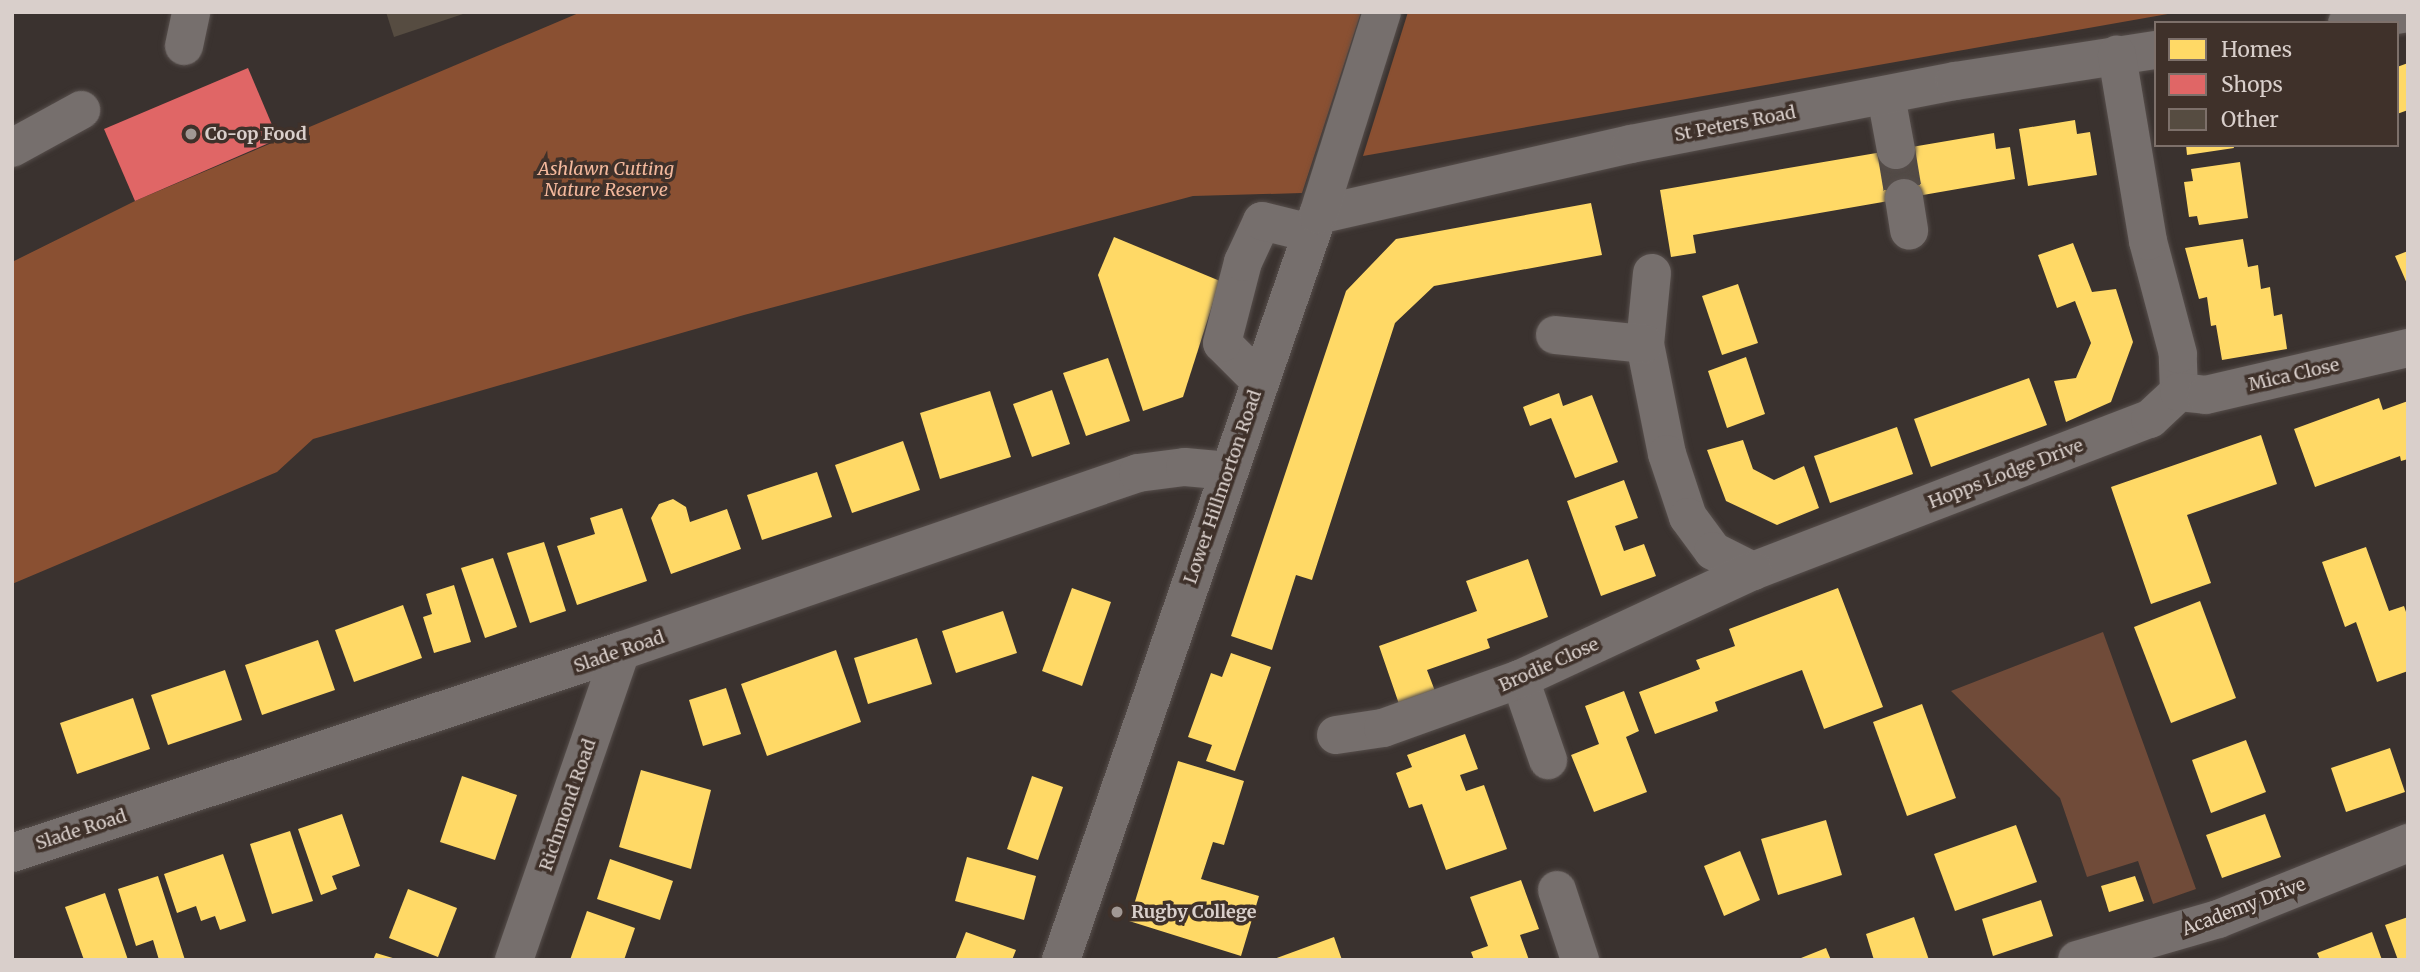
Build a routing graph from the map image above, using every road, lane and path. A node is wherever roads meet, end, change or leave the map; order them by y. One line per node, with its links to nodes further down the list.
1 (1382, 12): 10 (street, Lower Hillmorton Road)
2 (2408, 13): 3 (street)
3 (2359, 21)
4 (2154, 50): 5 (street, St Peters Road)
5 (2117, 55): 6 (street, St Peters Road); 16 (street)
6 (1886, 96): 9 (street); 10 (street, St Peters Road)
7 (81, 110): 8 (street)
8 (12, 148)
9 (1896, 150)
10 (1319, 211): 15 (street, Lower Hillmorton Road); 15 (street)
11 (1651, 273): 13 (street)
12 (1555, 335): 13 (street)
13 (1644, 344): 18 (street)
14 (2408, 348): 16 (street, Mica Close)
15 (1259, 380): 17 (street, Lower Hillmorton Road)
16 (2179, 392): 18 (street, Hopps Lodge Drive)
17 (1229, 471): 19 (street, Slade Road); 27 (street, Lower Hillmorton Road)
18 (1753, 571): 20 (street, Brodie Close)
19 (621, 651): 24 (street, Slade Road); 26 (street, Richmond Road)
20 (1520, 680): 21 (street, Brodie Close); 22 (street)
21 (1336, 735)
22 (1548, 760)
23 (2408, 843): 29 (street, Academy Drive)
24 (12, 853)
25 (1557, 890): 28 (street)
26 (514, 960)
27 (1061, 960)
28 (1580, 960)
29 (2077, 960)

